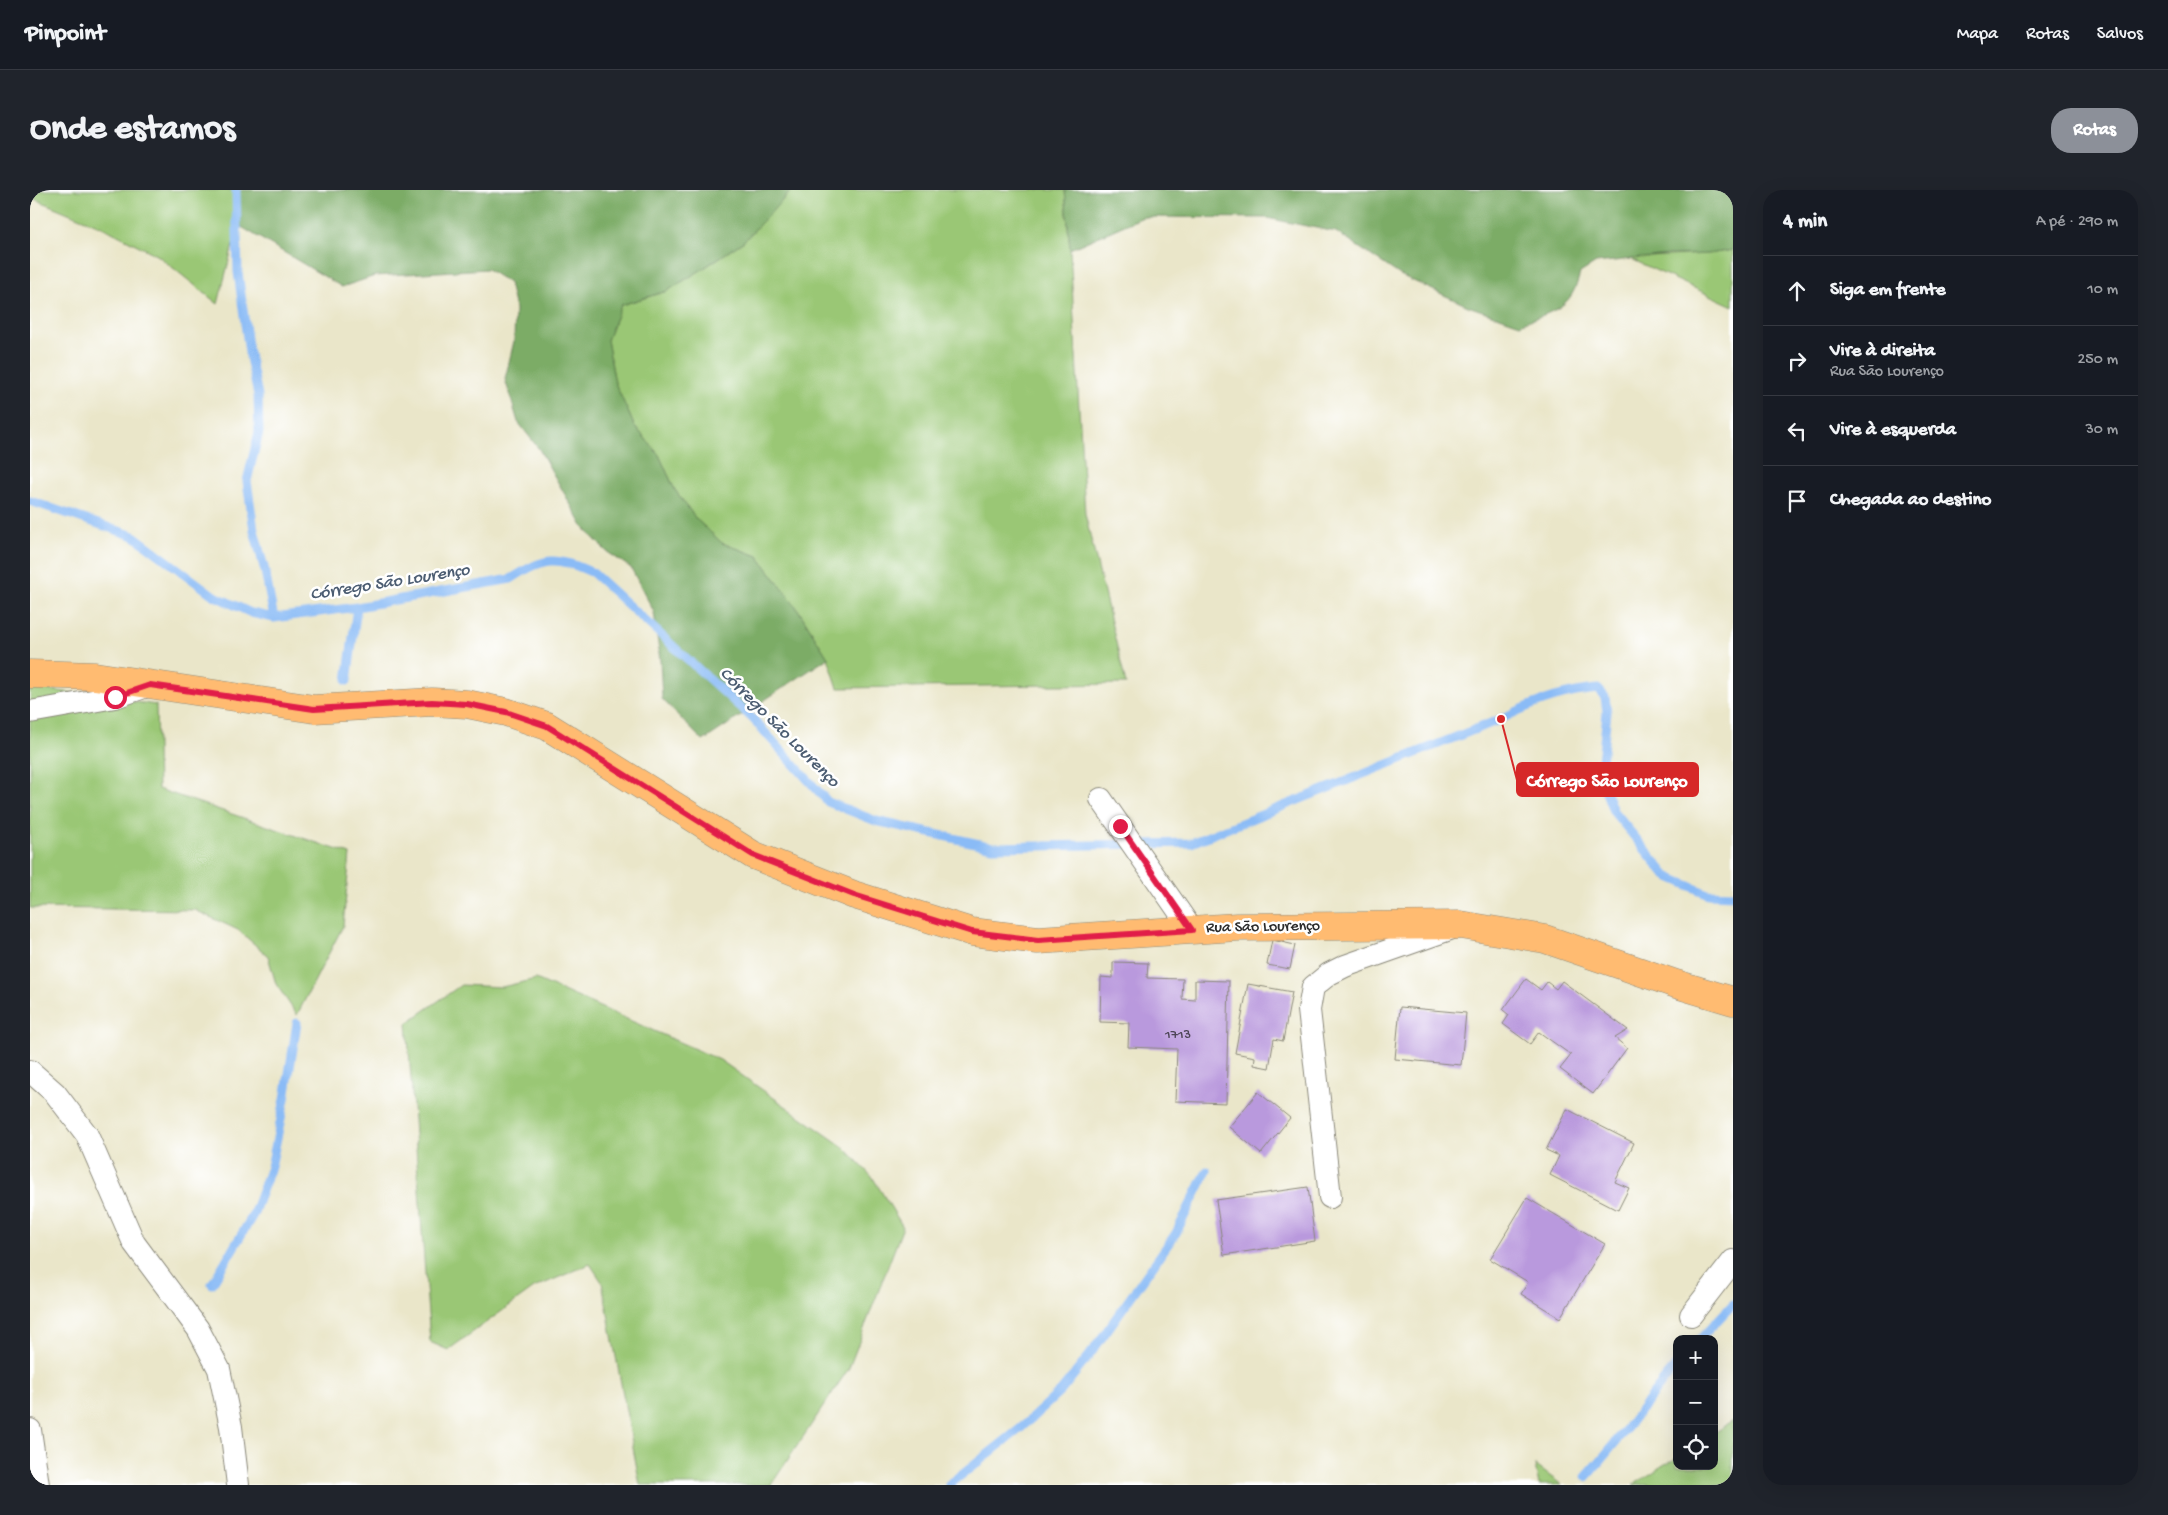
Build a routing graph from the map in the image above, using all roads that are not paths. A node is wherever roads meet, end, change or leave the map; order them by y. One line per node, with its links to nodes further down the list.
1 (30, 674): 2 (main road, Rua São Lourenço)
2 (150, 685): 3 (street); 6 (main road, Rua São Lourenço)
3 (30, 712)
4 (1100, 799): 6 (street)
5 (1461, 925): 6 (main road, Rua São Lourenço); 7 (main road, Rua São Lourenço); 9 (street)
6 (1192, 930)
7 (1733, 1001)
8 (30, 1071): 14 (street)
9 (1330, 1196)
10 (1733, 1261): 11 (street)
11 (1691, 1315)
12 (30, 1430): 13 (street)
13 (38, 1485)
14 (238, 1485)

